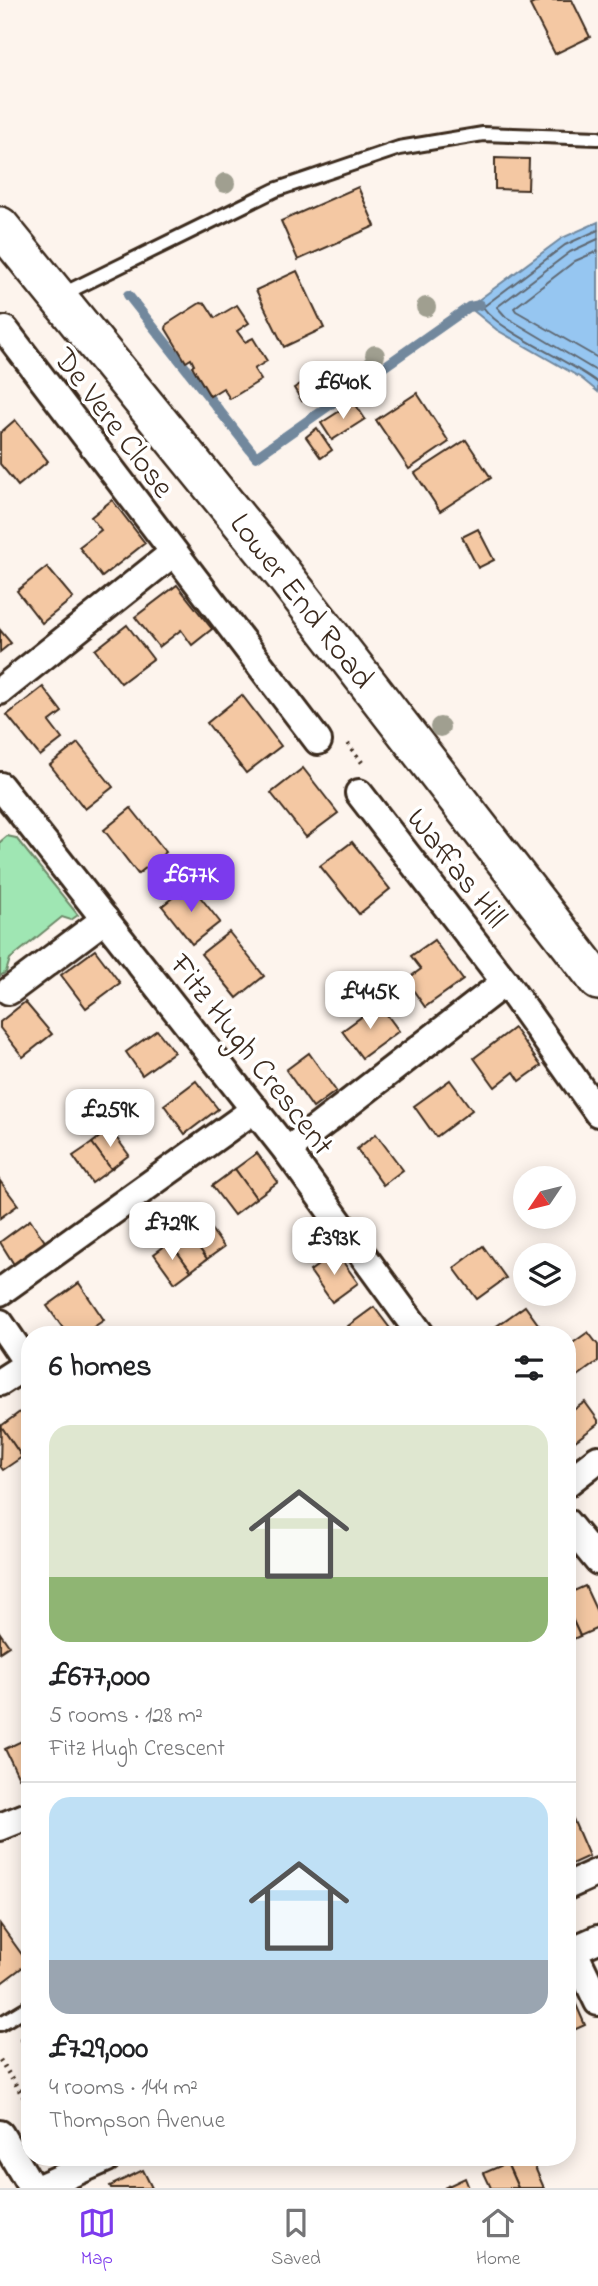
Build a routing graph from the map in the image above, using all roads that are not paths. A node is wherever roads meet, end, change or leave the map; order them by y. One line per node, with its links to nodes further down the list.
1 (598, 138): 3 (lane)
2 (0, 226): 3 (street, Lower End Road)
3 (59, 296): 11 (street, Lower End Road)
4 (5, 330): 5 (street, De Vere Close)
5 (173, 553): 6 (street); 7 (street, De Vere Close)
6 (0, 691)
7 (318, 741)
8 (359, 793): 12 (street, Waffas Hill)
9 (5, 802): 10 (street, Fitz Hugh Crescent)
10 (105, 919): 13 (street); 14 (street, Fitz Hugh Crescent)
11 (598, 981)
12 (505, 982): 15 (street, Waffas Hill); 16 (street)
13 (9, 991)
14 (255, 1109): 16 (street, Fitz Hugh Crescent); 17 (street)
15 (598, 1113)
16 (287, 1151): 19 (street, Fitz Hugh Crescent)
17 (0, 1292)
18 (0, 1323): 20 (street)
19 (414, 1326)
20 (21, 1353)
21 (21, 1370): 22 (street)
22 (0, 1382)
23 (598, 1459): 24 (street)
24 (576, 1476)
25 (576, 1534): 26 (street)
26 (598, 1561)
27 (598, 1872): 28 (street)
28 (576, 1882)
29 (598, 1939): 30 (street)
30 (576, 1949)
31 (576, 1963): 32 (street)
32 (598, 2002)
33 (21, 2011): 34 (lane)
34 (0, 2024)
35 (0, 2134): 37 (street)
36 (89, 2166): 38 (street)
37 (32, 2188)
38 (39, 2188)

